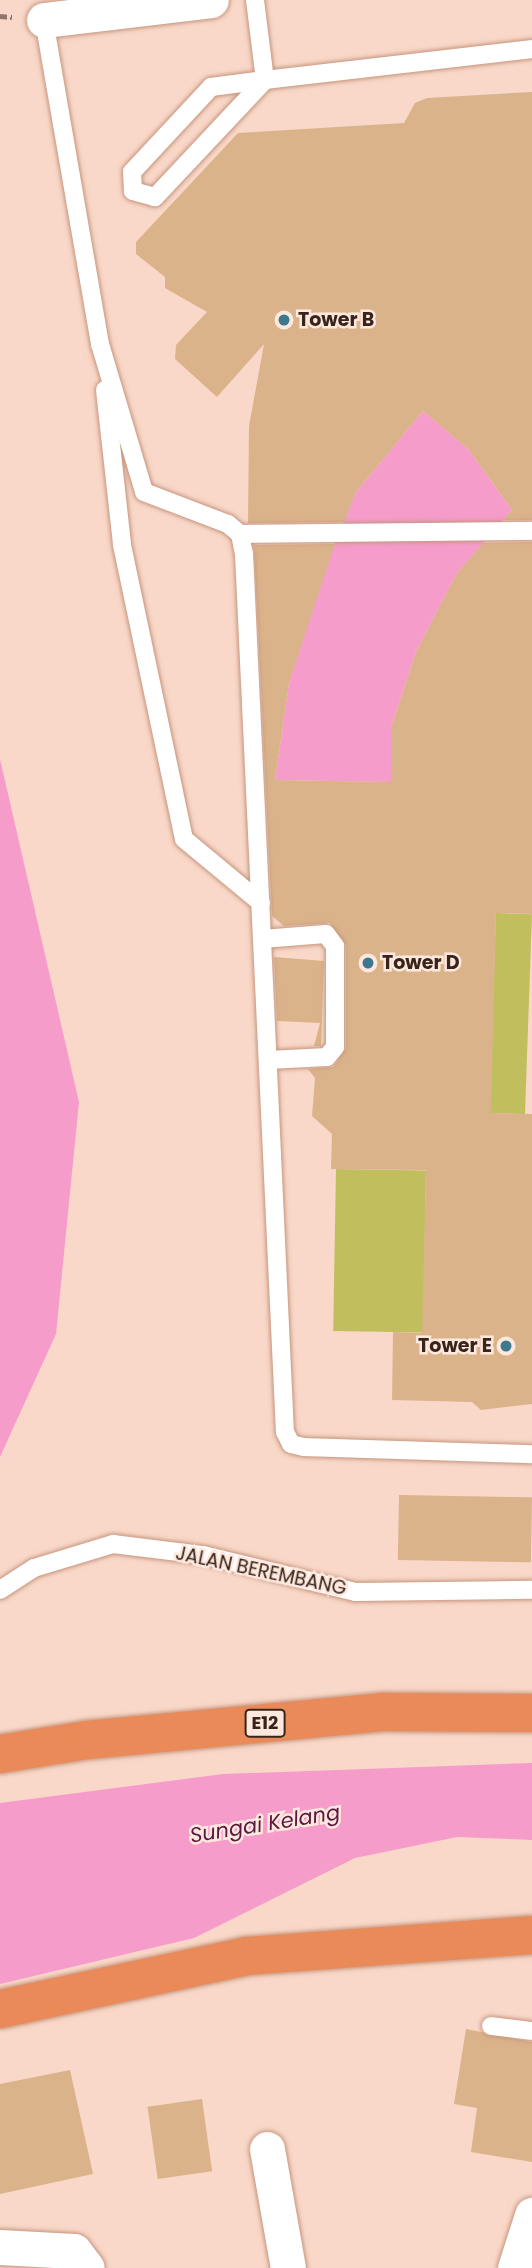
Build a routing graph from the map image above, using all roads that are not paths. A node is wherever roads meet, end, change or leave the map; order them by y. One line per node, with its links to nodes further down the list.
1 (211, 0): 3 (street)
2 (255, 0): 5 (lane)
3 (44, 20): 6 (lane)
4 (532, 49): 5 (lane)
5 (264, 80): 5 (lane)
6 (100, 344): 8 (lane); 9 (lane)
7 (532, 531): 8 (lane)
8 (240, 534): 9 (lane)
9 (261, 903): 10 (lane)
10 (262, 939): 11 (lane); 11 (lane)
11 (268, 1060): 12 (lane)
12 (532, 1454)
13 (0, 1590): 14 (lane, JALAN BEREMBANG)
14 (532, 1590)
15 (532, 1713): 16 (highway, E12)
16 (0, 1754)
17 (532, 1935): 18 (highway)
18 (0, 2009)
19 (491, 2026): 20 (lane)
20 (532, 2032)
21 (267, 2149): 25 (street)
22 (532, 2216): 26 (street)
23 (0, 2247): 24 (street)
24 (87, 2268)
25 (288, 2268)
26 (515, 2268)

